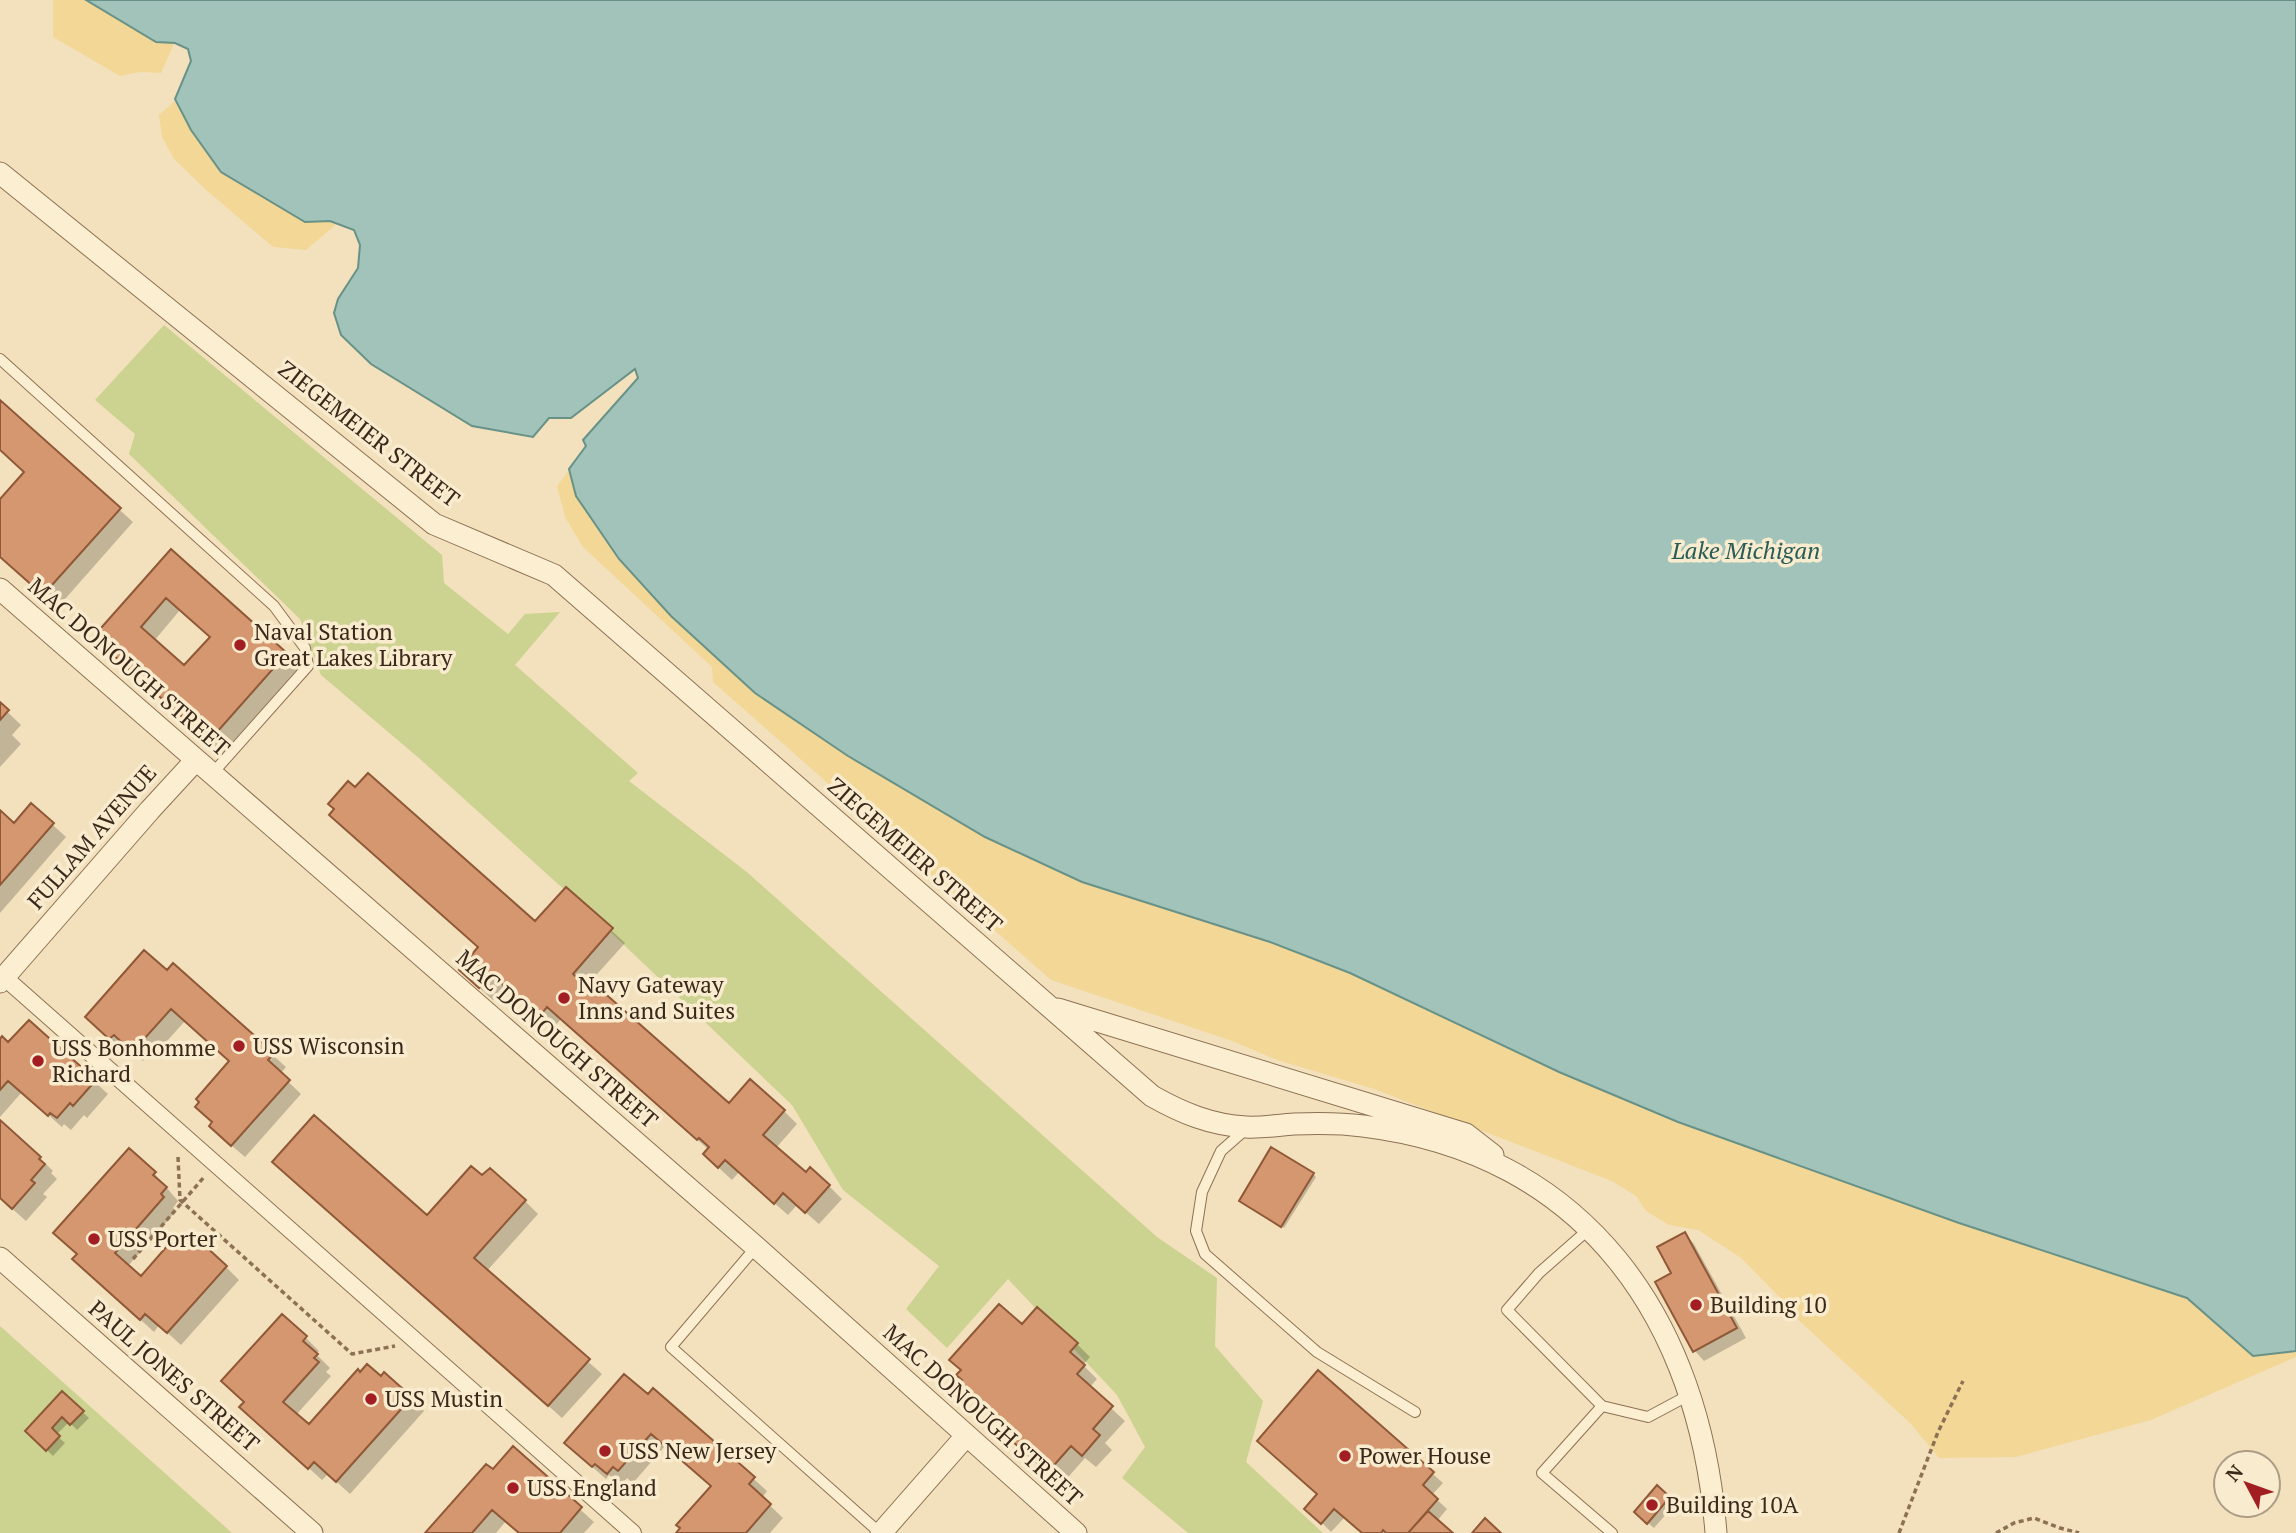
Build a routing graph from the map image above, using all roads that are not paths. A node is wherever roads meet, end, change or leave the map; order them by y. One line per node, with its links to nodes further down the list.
1 (0, 173): 6 (street, ZIEGEMEIER STREET)
2 (0, 359): 4 (lane)
3 (0, 589): 4 (street, MAC DONOUGH STREET)
4 (204, 767): 5 (street, FULLAM AVENUE); 10 (street, MAC DONOUGH STREET)
5 (2, 979): 17 (street)
6 (1049, 1007): 7 (street, ZIEGEMEIER STREET); 8 (street)
7 (1248, 1127): 8 (street, ZIEGEMEIER STREET); 14 (lane)
8 (1523, 1179): 9 (street, ZIEGEMEIER STREET)
9 (1589, 1229): 12 (street, ZIEGEMEIER STREET); 13 (lane)
10 (756, 1247): 15 (street, MAC DONOUGH STREET); 18 (lane)
11 (0, 1258): 16 (street, PAUL JONES STREET)
12 (1691, 1394): 13 (lane); 21 (street, ZIEGEMEIER STREET)
13 (1602, 1406): 20 (lane)
14 (1415, 1412)
15 (966, 1436): 18 (street); 19 (street, MAC DONOUGH STREET)
16 (312, 1533)
17 (633, 1533)
18 (880, 1533)
19 (1076, 1533)
20 (1612, 1533)
21 (1716, 1533)

